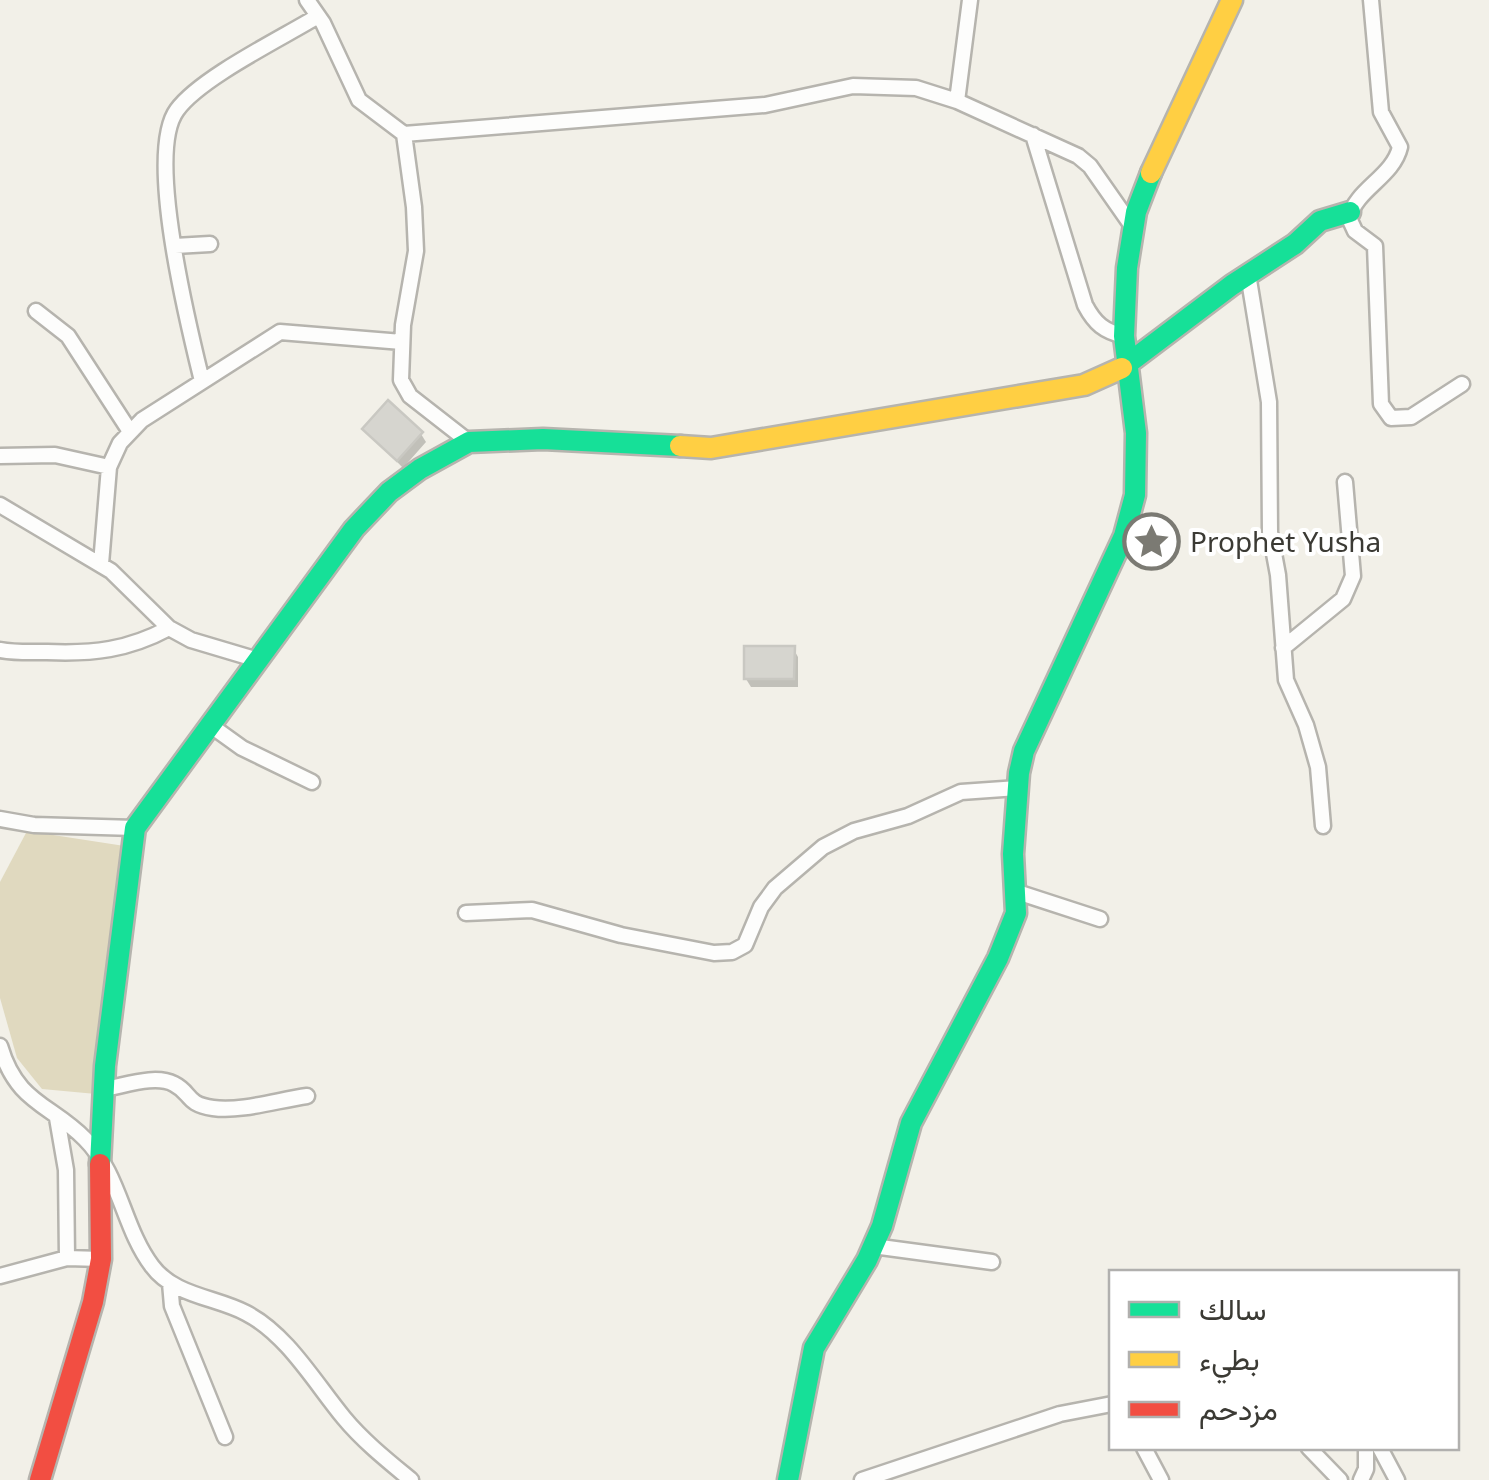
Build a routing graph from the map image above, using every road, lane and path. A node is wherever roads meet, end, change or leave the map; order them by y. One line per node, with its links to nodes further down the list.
1 (307, 0): 5 (street)
2 (970, 0): 6 (street)
3 (1232, 0): 10 (street)
4 (1371, 0): 9 (street)
5 (318, 16): 7 (street); 12 (street)
6 (957, 101): 7 (street); 8 (street)
7 (404, 134): 16 (street)
8 (1033, 134): 10 (street); 15 (street)
9 (1350, 212): 13 (street); 19 (street)
10 (1132, 226): 15 (street)
11 (210, 244): 12 (street)
12 (175, 246): 18 (street)
13 (1248, 274): 17 (street); 28 (street)
14 (36, 310): 20 (street)
15 (1124, 336): 17 (street)
16 (402, 342): 18 (street); 21 (street)
17 (1126, 366): 21 (street); 33 (street)
18 (202, 381): 20 (street)
19 (1462, 384)
20 (129, 430): 23 (street)
21 (470, 442): 30 (street)
22 (0, 456): 23 (street)
23 (109, 467): 26 (street)
24 (1345, 482): 28 (street)
25 (0, 505): 26 (street)
26 (101, 564): 27 (street)
27 (169, 628): 29 (street); 30 (street)
28 (1283, 648): 35 (street)
29 (0, 650)
30 (258, 660): 31 (street)
31 (210, 725): 32 (street); 36 (street)
32 (312, 782)
33 (1018, 788): 37 (street); 38 (street)
34 (1, 821): 36 (street)
35 (1323, 826)
36 (135, 828): 41 (street)
37 (1017, 892): 39 (street); 45 (street)
38 (466, 913)
39 (1100, 919)
40 (0, 1046): 43 (street)
41 (104, 1089): 42 (street); 44 (street)
42 (307, 1096)
43 (57, 1118): 44 (street); 46 (street)
44 (100, 1156): 47 (street); 50 (street)
45 (873, 1246): 48 (street); 59 (street)
46 (67, 1258): 47 (street); 49 (street)
47 (101, 1259): 57 (street)
48 (992, 1262)
49 (0, 1276)
50 (170, 1283): 52 (street); 58 (street)
51 (1109, 1405): 60 (street)
52 (225, 1437)
53 (1145, 1450): 61 (street)
54 (1311, 1450): 62 (street)
55 (1366, 1450): 63 (street)
56 (1381, 1450): 64 (street)
57 (40, 1480)
58 (411, 1480)
59 (788, 1480)
60 (862, 1480)
61 (1160, 1480)
62 (1340, 1480)
63 (1361, 1480)
64 (1397, 1480)

